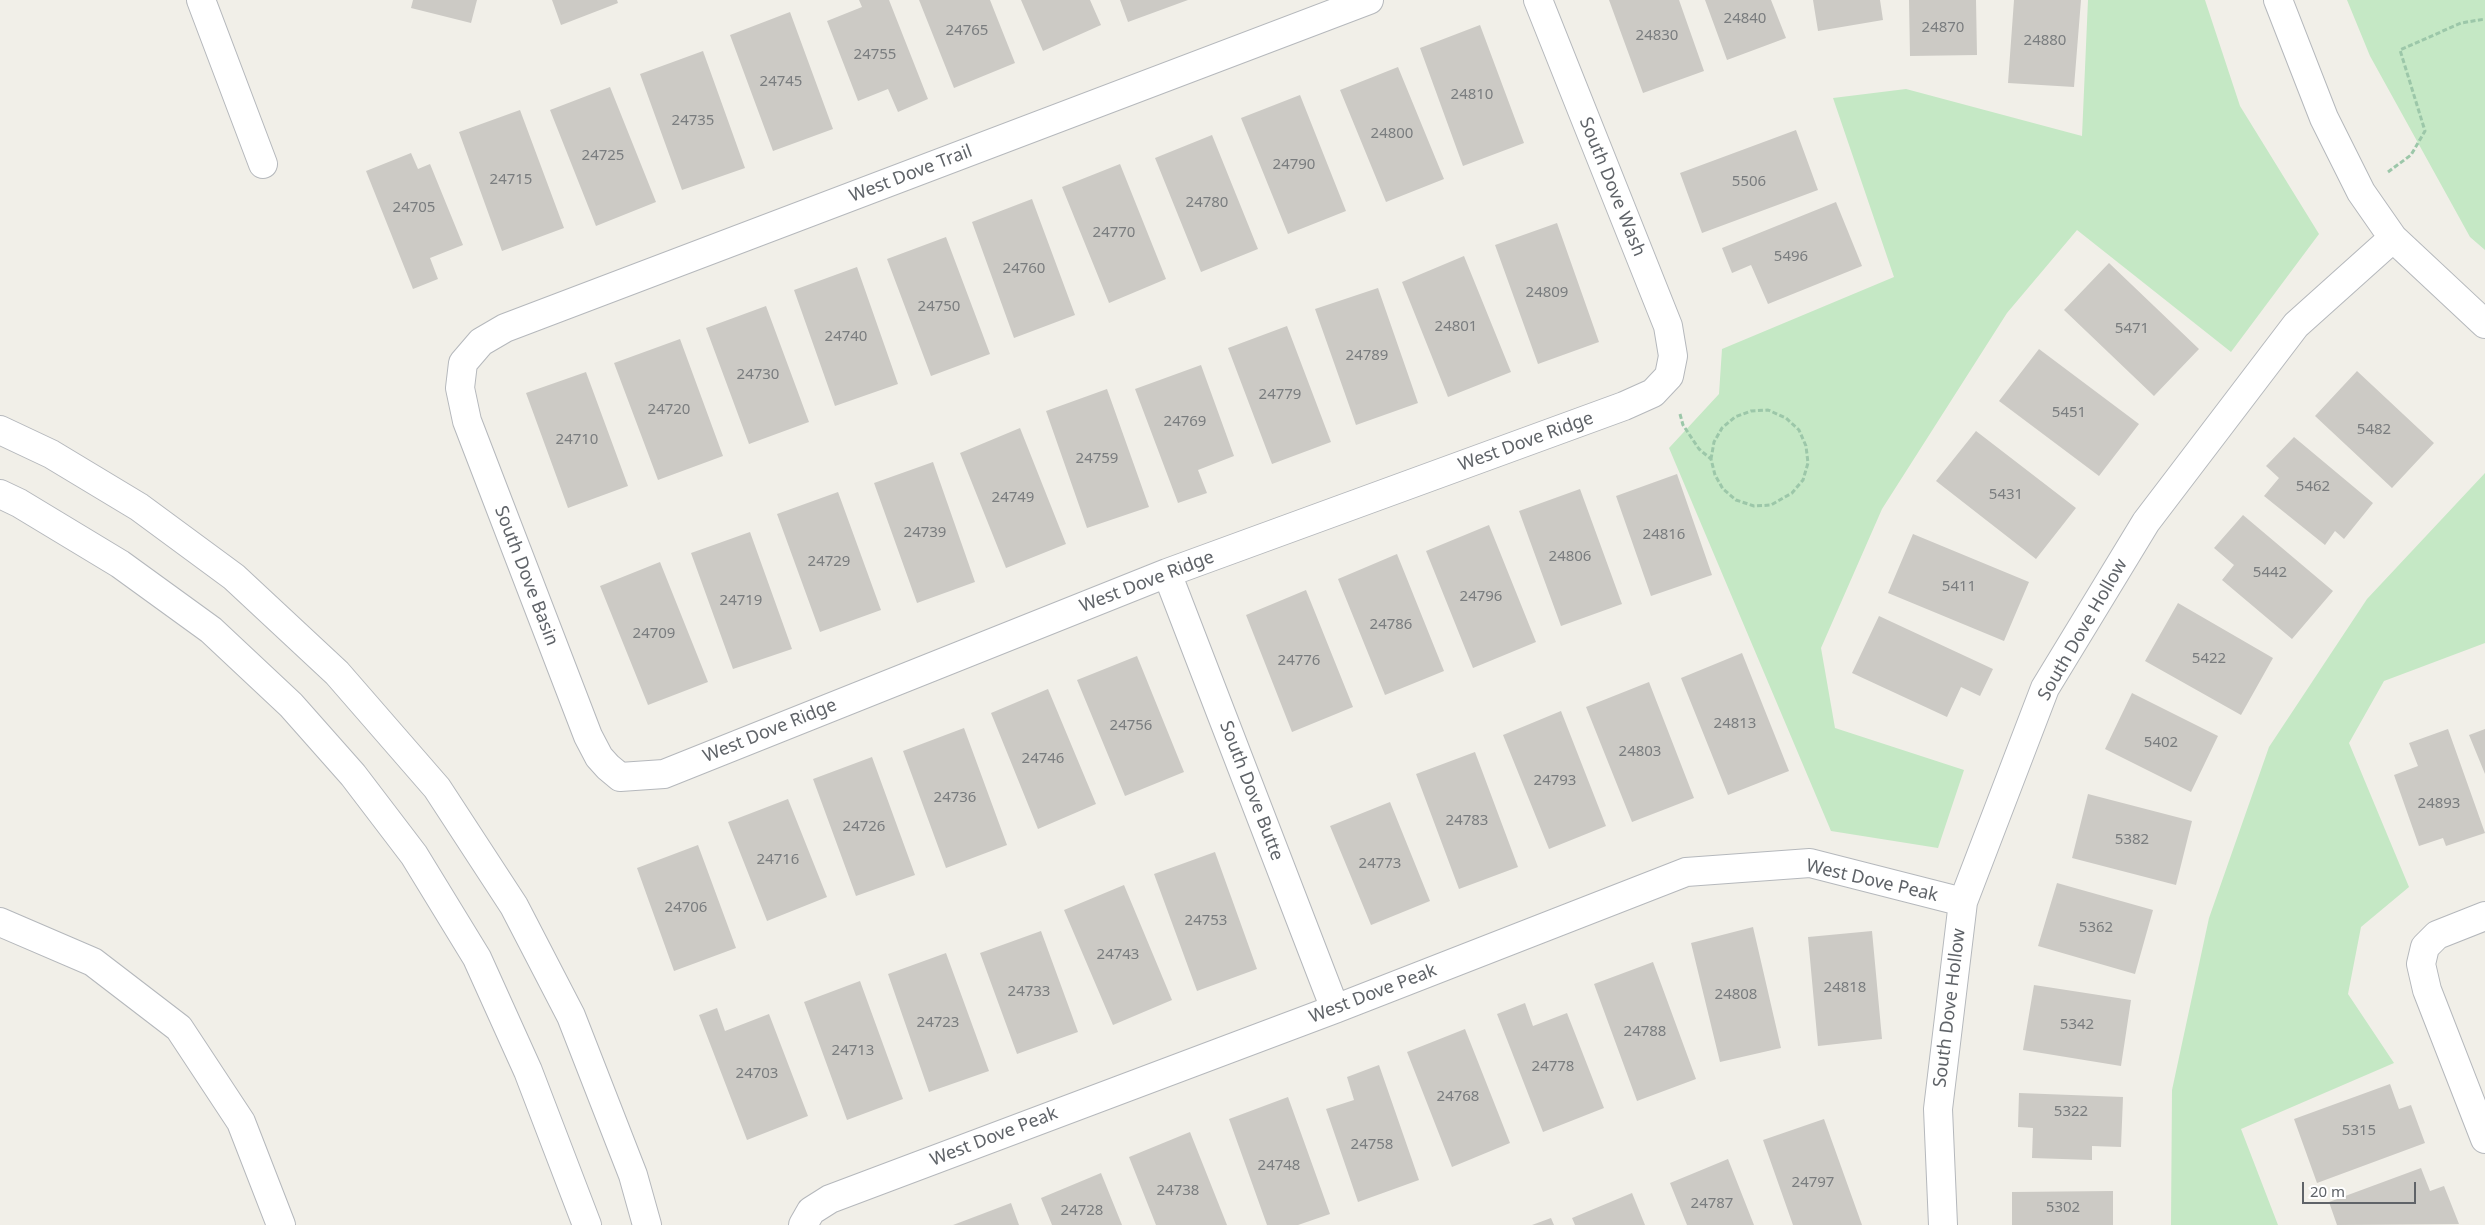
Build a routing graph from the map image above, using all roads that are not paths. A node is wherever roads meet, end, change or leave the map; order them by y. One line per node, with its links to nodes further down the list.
1 (201, 0): 5 (street)
2 (1369, 0): 8 (street, West Dove Trail)
3 (1538, 0): 9 (street, South Dove Wash)
4 (2278, 0): 6 (street)
5 (263, 164)
6 (2393, 238): 7 (street); 14 (street, South Dove Hollow)
7 (2485, 324)
8 (463, 363): 13 (street, South Dove Basin)
9 (1669, 376): 12 (street, West Dove Ridge)
10 (0, 430): 21 (street)
11 (0, 494): 20 (street)
12 (1167, 573): 13 (street, West Dove Ridge); 17 (street, South Dove Butte)
13 (620, 777)
14 (1963, 902): 17 (street, West Dove Peak); 23 (street, South Dove Hollow)
15 (2485, 916): 18 (street)
16 (0, 922): 19 (street)
17 (1335, 1009): 22 (street, West Dove Peak)
18 (2485, 1139)
19 (281, 1225)
20 (587, 1225)
21 (647, 1225)
22 (803, 1225)
23 (1943, 1225)

